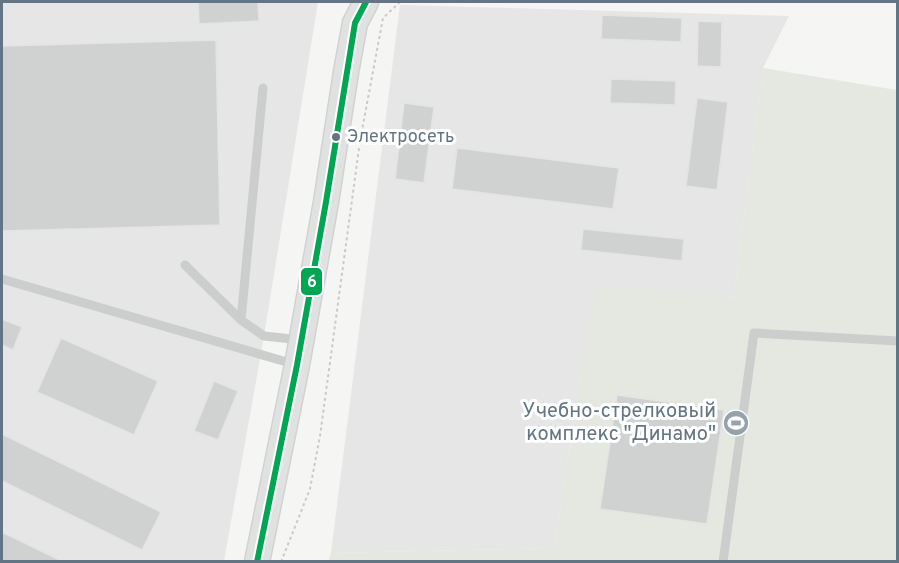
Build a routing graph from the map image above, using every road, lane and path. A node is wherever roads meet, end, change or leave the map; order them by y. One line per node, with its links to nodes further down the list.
1 (366, 2): 7 (street)
2 (400, 2): 11 (path)
3 (263, 88): 6 (lane)
4 (185, 266): 6 (lane)
5 (2, 279): 9 (lane)
6 (241, 320): 7 (lane)
7 (301, 340): 9 (street)
8 (897, 341): 12 (lane)
9 (297, 365): 10 (street)
10 (257, 561)
11 (281, 561)
12 (723, 561)

